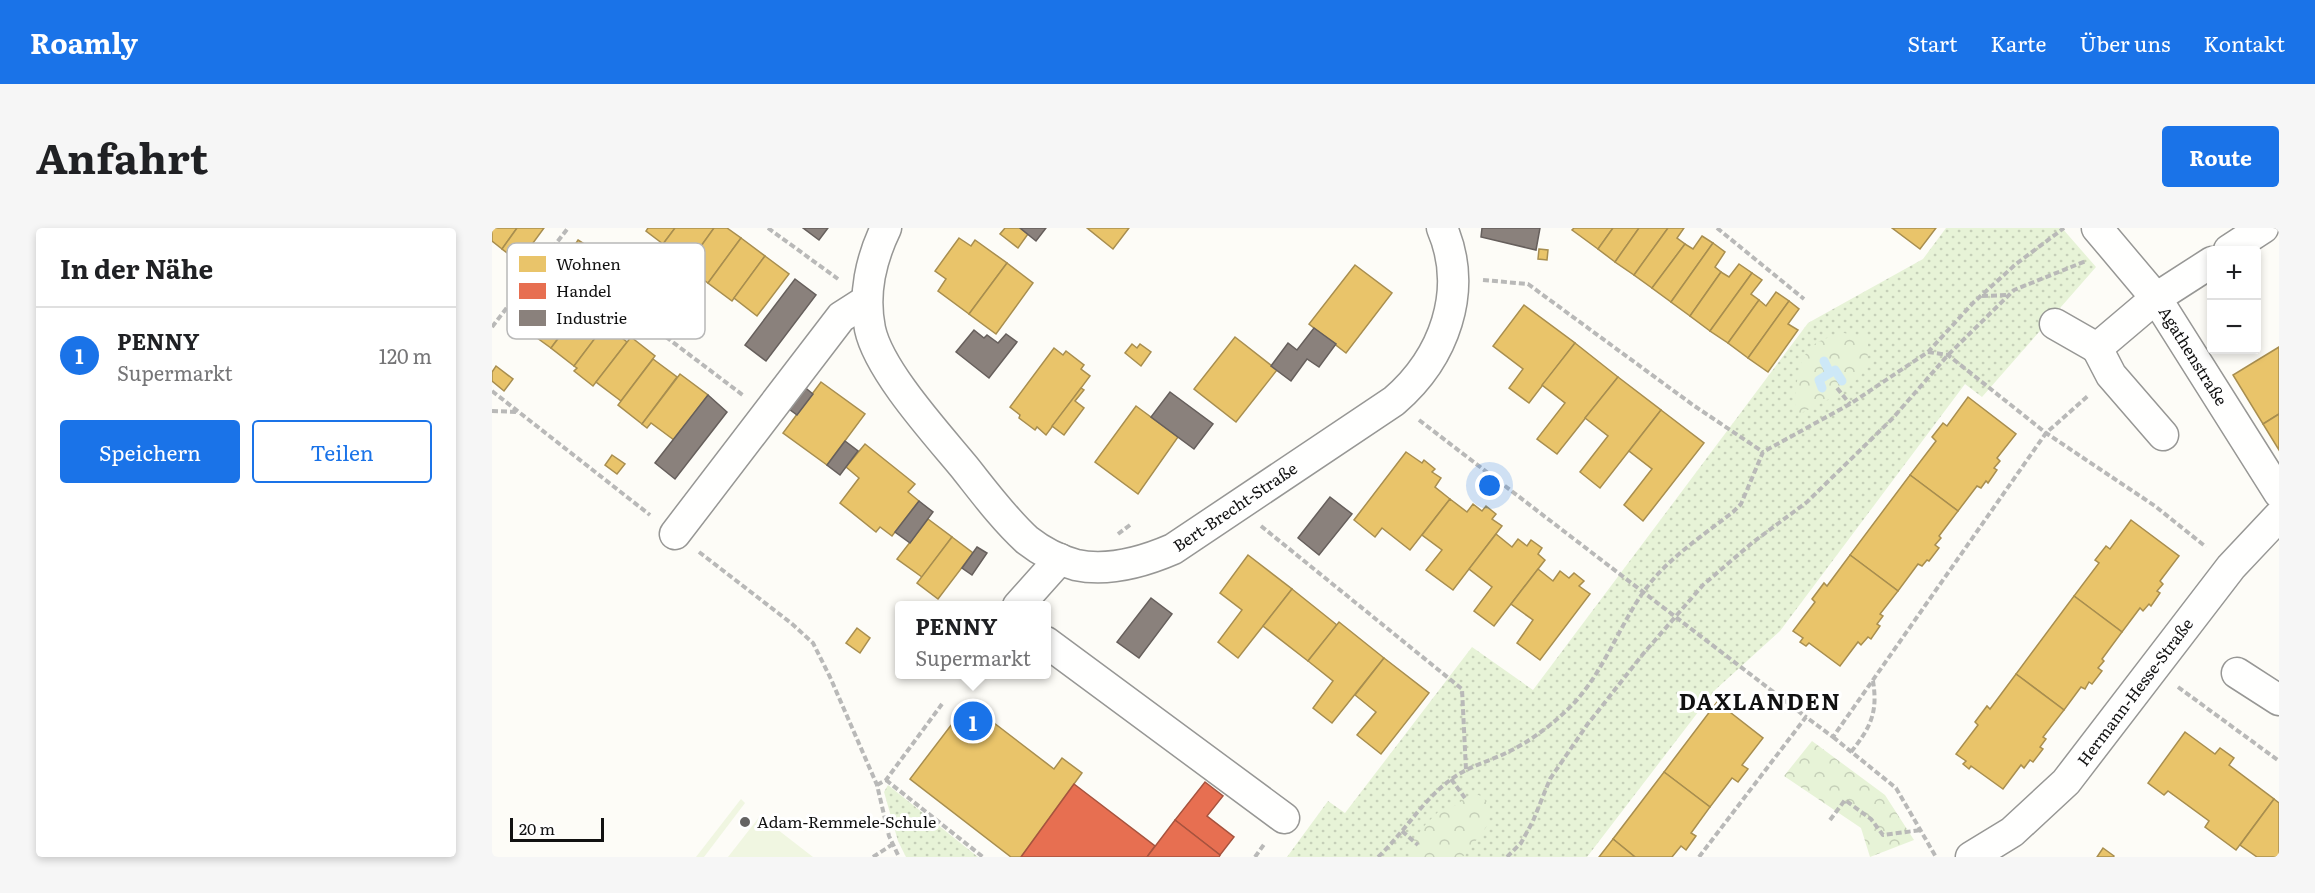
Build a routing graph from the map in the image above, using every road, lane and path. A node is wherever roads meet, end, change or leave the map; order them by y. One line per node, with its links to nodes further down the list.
1 (568, 228): 9 (path)
2 (768, 228): 17 (path)
3 (886, 228): 17 (street, Bert-Brecht-Straße)
4 (1442, 228): 12 (street, Bert-Brecht-Straße)
5 (1718, 228): 16 (path)
6 (2064, 228): 14 (path)
7 (2263, 228): 10 (street)
8 (2104, 236): 13 (path); 15 (street, Agathenstraße)
9 (556, 243)
10 (2235, 246)
11 (2207, 265): 15 (street)
12 (1453, 277): 29 (street, Bert-Brecht-Straße); 36 (path)
13 (2009, 295): 14 (path); 25 (path)
14 (1981, 296): 24 (path)
15 (2156, 298): 23 (street); 37 (street, Agathenstraße)
16 (1804, 299)
17 (866, 301): 33 (street); 41 (street, Bert-Brecht-Straße)
18 (507, 305): 19 (path)
19 (494, 321): 21 (path)
20 (2055, 324): 23 (street)
21 (492, 327)
22 (669, 339): 33 (path)
23 (2097, 348): 26 (street)
24 (1928, 352): 25 (path); 30 (path)
25 (1948, 355): 34 (path); 45 (path)
26 (2111, 375): 34 (path); 35 (street)
27 (1837, 388): 30 (path)
28 (492, 391): 32 (path)
29 (1394, 401): 38 (street, Bert-Brecht-Straße); 43 (path)
30 (1851, 404): 36 (path)
31 (492, 411): 32 (path)
32 (519, 412): 40 (path)
33 (767, 413): 40 (street)
34 (2046, 433): 42 (path); 49 (path)
35 (2163, 435)
36 (1763, 452): 43 (path)
37 (2279, 493)
38 (1237, 506): 41 (street, Bert-Brecht-Straße); 56 (path)
39 (2279, 516): 42 (street, Hermann-Hesse-Straße)
40 (675, 534): 59 (path)
41 (1060, 559): 44 (street)
42 (2231, 567): 47 (street, Hermann-Hesse-Straße)
43 (1643, 591): 45 (path); 56 (path)
44 (1022, 601)
45 (1676, 616): 52 (path); 72 (path)
46 (1051, 645): 61 (street)
47 (2152, 668): 55 (path); 67 (street, Hermann-Hesse-Straße)
48 (2237, 673): 50 (street)
49 (1873, 680): 53 (path); 54 (path)
50 (2279, 700)
51 (942, 704): 58 (path)
52 (1806, 717): 53 (path); 73 (path)
53 (1833, 737): 54 (path)
54 (1851, 752): 63 (path)
55 (2279, 761)
56 (1466, 770): 57 (path)
57 (1451, 779): 60 (path); 64 (path)
58 (886, 780): 59 (path); 70 (path)
59 (877, 785): 65 (path)
60 (1465, 798)
61 (1284, 818)
62 (1830, 819): 63 (path)
63 (1920, 830): 74 (path)
64 (1402, 831): 66 (path); 71 (path)
65 (893, 844): 68 (path); 69 (path)
66 (1418, 845)
67 (1976, 856)
68 (873, 857)
69 (899, 857)
70 (982, 857)
71 (1378, 857)
72 (1507, 857)
73 (1699, 857)
74 (1936, 857)

